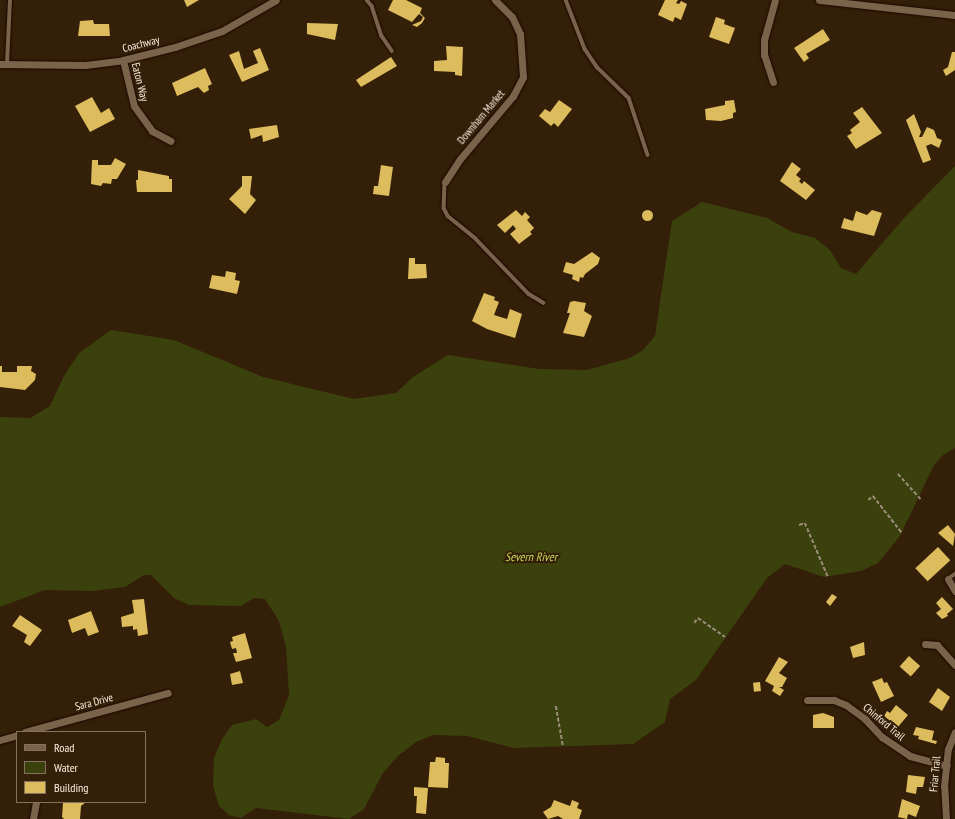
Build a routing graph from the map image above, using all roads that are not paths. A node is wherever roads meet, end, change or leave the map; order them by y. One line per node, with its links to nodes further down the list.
1 (10, 0): 11 (lane)
2 (276, 0): 10 (street, Coachway)
3 (367, 0): 9 (lane)
4 (495, 0): 15 (street, Downham Market)
5 (566, 0): 14 (lane)
6 (775, 0): 12 (street)
7 (819, 0): 8 (street)
8 (955, 15)
9 (392, 51)
10 (123, 60): 11 (street, Coachway); 13 (street, Eaton Way)
11 (4, 64)
12 (773, 82)
13 (171, 141)
14 (648, 155)
15 (445, 182): 16 (lane)
16 (544, 303)
17 (955, 574): 18 (lane)
18 (948, 578): 19 (street)
19 (955, 591)
20 (926, 644): 21 (street)
21 (955, 665)
22 (168, 693): 24 (street, Sara Drive)
23 (807, 700): 28 (street, Chinford Trail)
24 (31, 731)
25 (955, 732): 28 (street, Friar Trail)
26 (16, 735): 27 (street)
27 (0, 740)
28 (947, 766): 31 (street, Friar Trail)
29 (36, 803): 30 (street)
30 (32, 819)
31 (946, 819)

